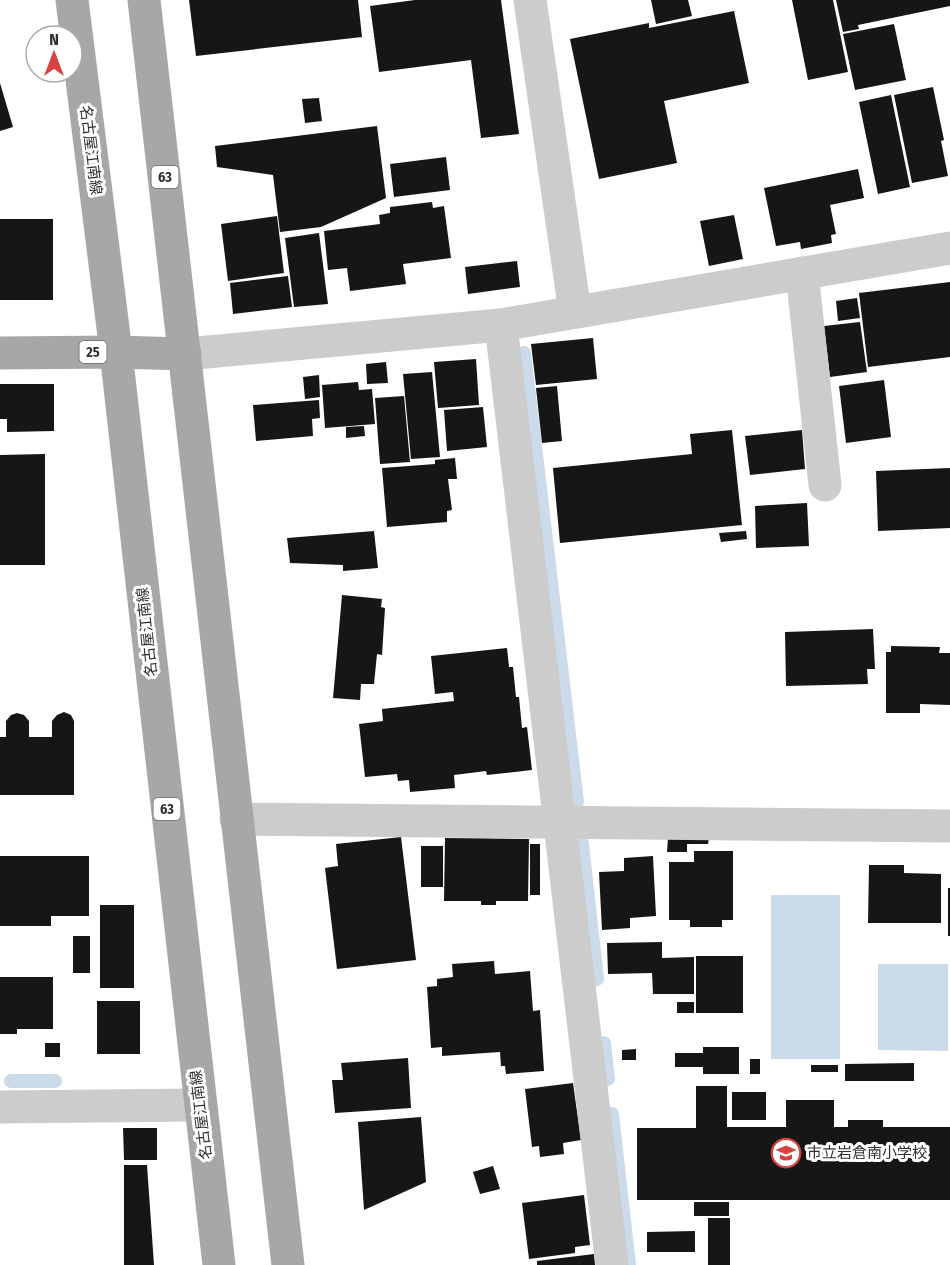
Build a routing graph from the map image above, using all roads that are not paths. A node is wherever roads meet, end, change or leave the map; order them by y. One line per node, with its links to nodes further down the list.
1 (72, 0): 8 (main road, 名古屋江南線 / 63)
2 (144, 0): 10 (main road, 63)
3 (530, 0): 6 (street)
4 (950, 248): 5 (street)
5 (802, 273): 6 (street); 11 (street)
6 (575, 312): 7 (street)
7 (501, 325): 10 (street); 13 (street)
8 (116, 352): 9 (main road, 25); 10 (main road, 25); 15 (main road, 名古屋江南線 / 63)
9 (0, 353)
10 (185, 354): 12 (main road, 63)
11 (825, 485)
12 (236, 819): 13 (street); 18 (main road, 63)
13 (559, 822): 14 (street); 19 (street)
14 (950, 826)
15 (200, 1105): 16 (street); 17 (main road, 名古屋江南線 / 63)
16 (0, 1107)
17 (219, 1265)
18 (288, 1265)
19 (612, 1265)

